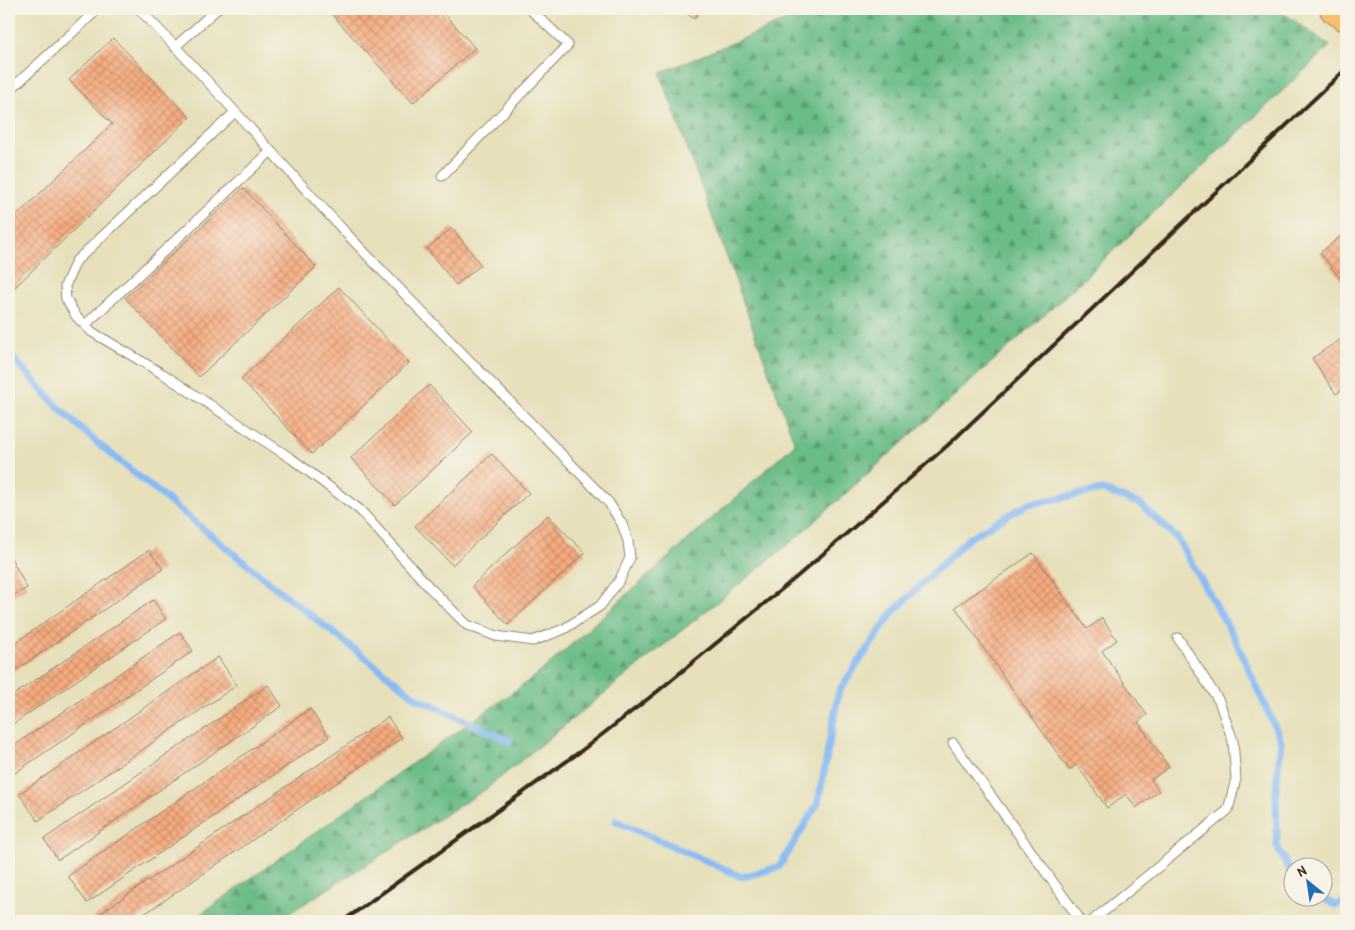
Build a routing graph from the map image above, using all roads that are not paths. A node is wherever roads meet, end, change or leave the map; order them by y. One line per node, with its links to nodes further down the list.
1 (98, 9): 8 (lane)
2 (139, 9): 7 (lane)
3 (217, 9): 7 (lane)
4 (530, 9): 11 (lane)
5 (1334, 9): 6 (highway)
6 (1346, 17)
7 (175, 47): 9 (lane)
8 (9, 91)
9 (235, 112): 10 (lane); 12 (lane)
10 (271, 151): 12 (lane); 12 (lane)
11 (442, 176)
12 (85, 325)
13 (1178, 638): 16 (lane)
14 (954, 743): 15 (lane)
15 (1081, 921)
16 (1092, 921)

